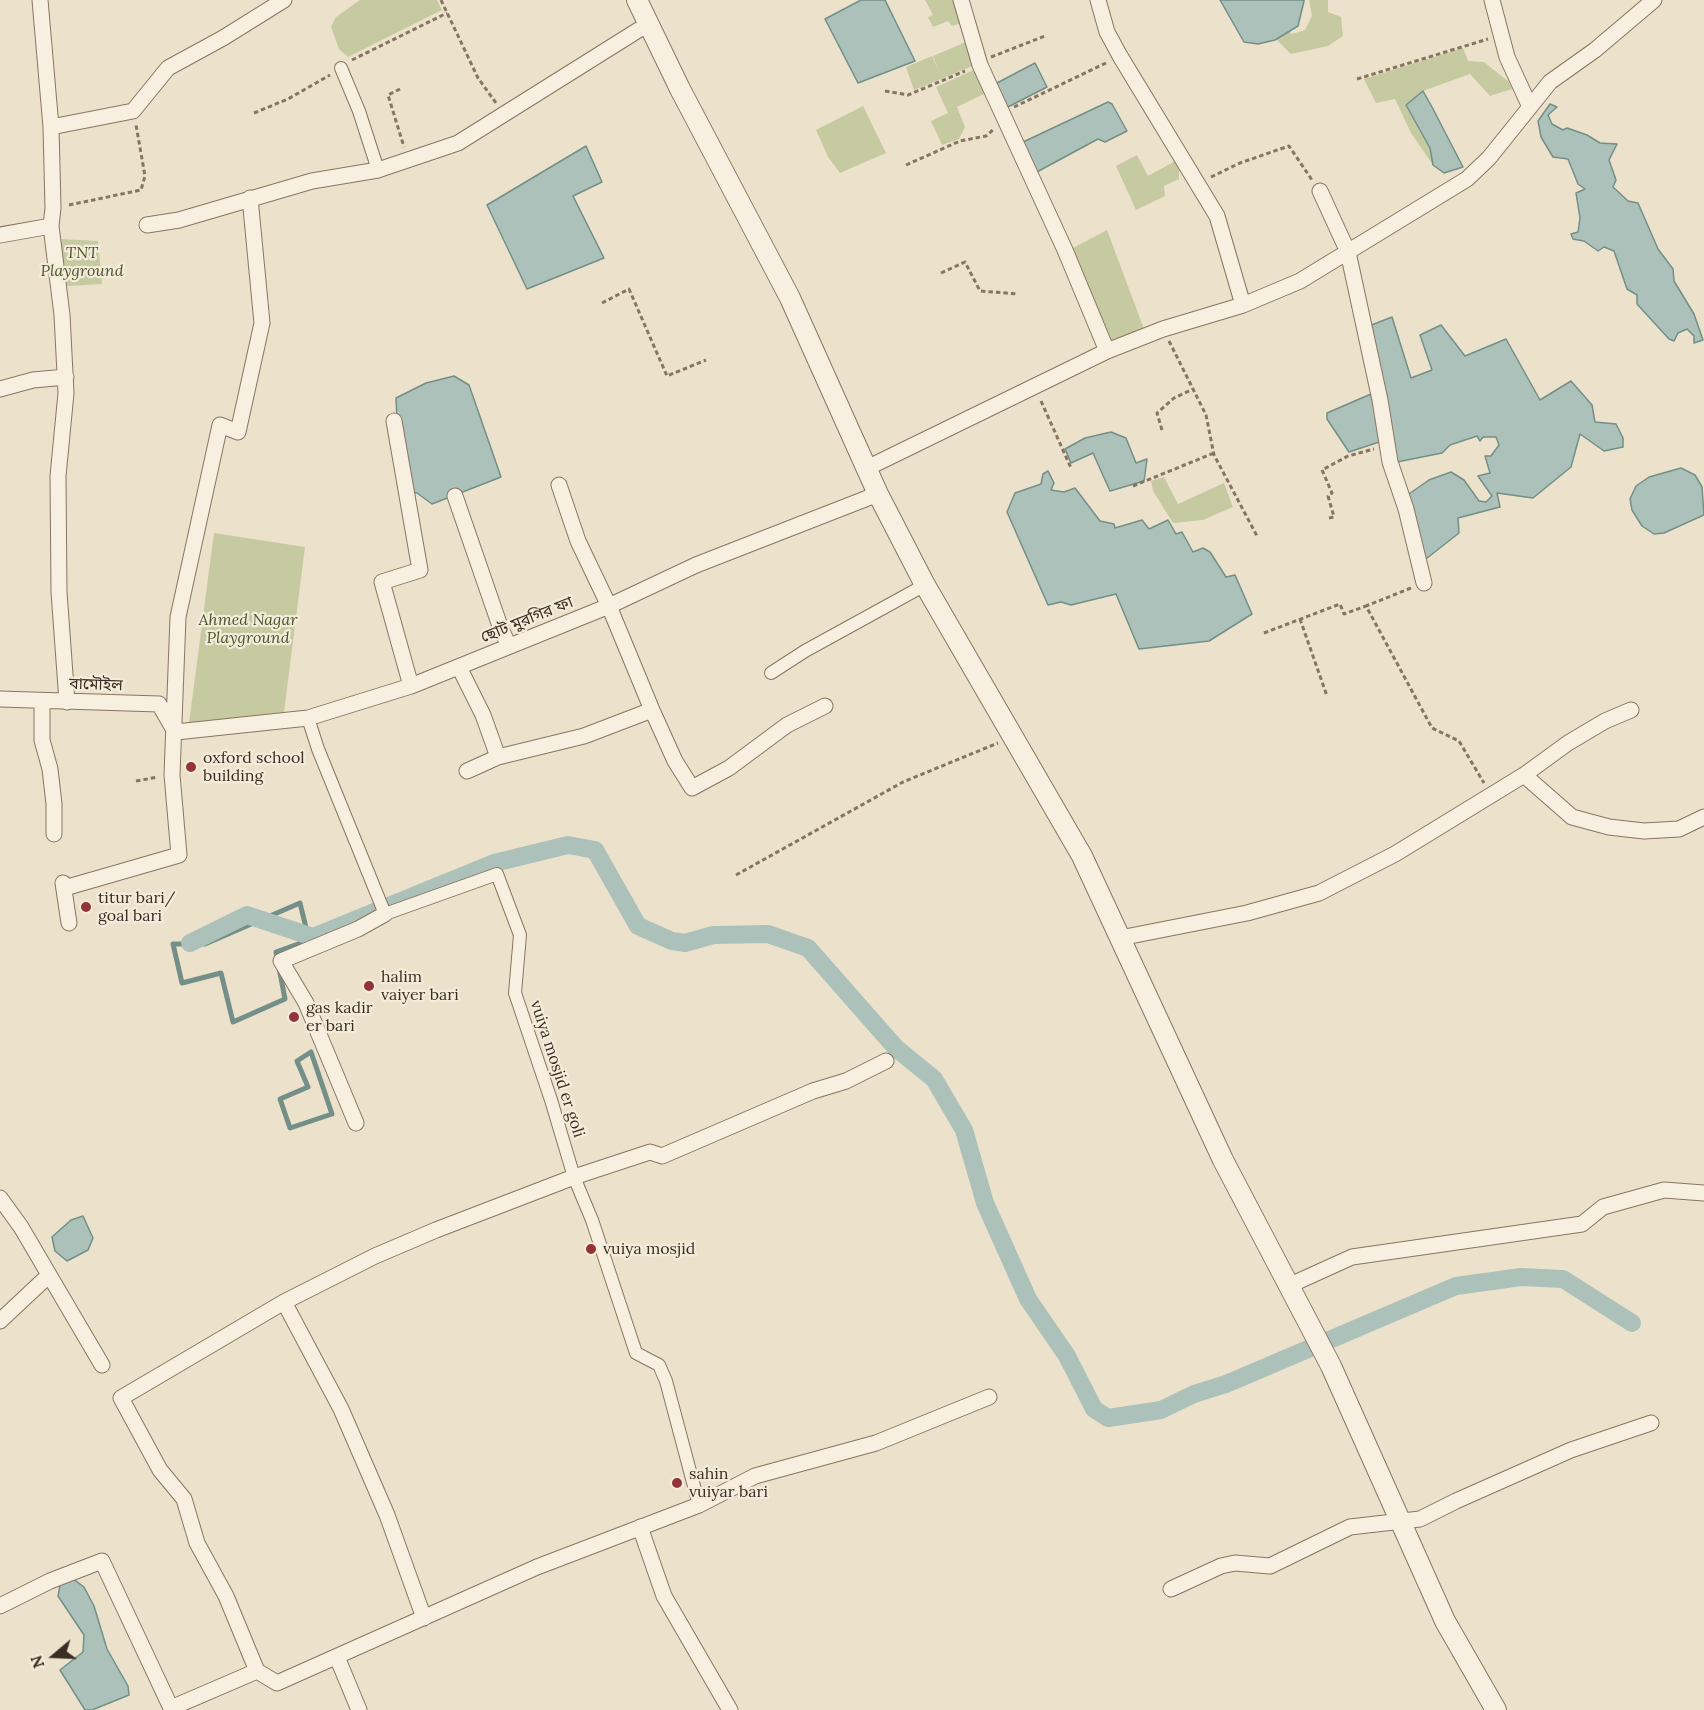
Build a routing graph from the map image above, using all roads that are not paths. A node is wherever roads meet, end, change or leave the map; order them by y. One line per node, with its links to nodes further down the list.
1 (40, 0): 11 (street)
2 (284, 0): 11 (street)
3 (637, 0): 8 (street)
4 (961, 0): 20 (street)
5 (1098, 0): 19 (street)
6 (1492, 0): 10 (street)
7 (1654, 0): 10 (street)
8 (648, 24): 12 (street); 24 (street)
9 (341, 68): 12 (street)
10 (1530, 107): 18 (street)
11 (51, 127): 16 (street)
12 (378, 170): 14 (street)
13 (1320, 191): 18 (street)
14 (250, 198): 15 (street); 42 (street)
15 (147, 225)
16 (51, 226): 17 (street); 21 (street)
17 (0, 235)
18 (1348, 252): 19 (street); 28 (street)
19 (1243, 305): 20 (street)
20 (1107, 351): 24 (street)
21 (66, 377): 22 (street); 37 (street)
22 (0, 388)
23 (394, 421): 34 (street)
24 (867, 468): 26 (street)
25 (559, 485): 30 (street)
26 (878, 494): 29 (street); 30 (street, ছোট মুরগির ফা)
27 (455, 496): 31 (street)
28 (1424, 583)
29 (925, 585): 33 (street); 50 (street)
30 (609, 606): 31 (street, ছোট মুরগির ফা); 39 (street)
31 (509, 646): 32 (street, ছোট মুরগির ফা)
32 (459, 667): 34 (street, ছোট মুরগির ফা); 43 (street)
33 (771, 673)
34 (411, 686): 41 (street, ছোট মুরগির ফা)
35 (0, 699): 36 (street, বামৌইল)
36 (42, 701): 37 (street, বামৌইল); 47 (street)
37 (67, 702): 42 (street, বামৌইল)
38 (825, 706): 39 (street)
39 (652, 710): 43 (street)
40 (1631, 710): 45 (street)
41 (308, 718): 42 (street, ছোট মুরগির ফা); 48 (street)
42 (176, 732): 49 (street)
43 (498, 757): 44 (street)
44 (467, 771)
45 (1524, 775): 46 (street); 50 (street)
46 (1704, 817)
47 (54, 834)
48 (385, 914): 52 (street); 53 (street, vuiya mosjid er goli)
49 (69, 923)
50 (1120, 938): 57 (street)
51 (886, 1061): 53 (street)
52 (356, 1123)
53 (574, 1177): 58 (street); 63 (street, vuiya mosjid er goli)
54 (1704, 1193): 57 (street)
55 (0, 1197): 56 (street)
56 (48, 1276): 59 (street); 60 (street)
57 (1292, 1295): 64 (street)
58 (284, 1302): 68 (street); 70 (street)
59 (0, 1321)
60 (102, 1365)
61 (990, 1397): 63 (street)
62 (1651, 1423): 64 (street)
63 (699, 1505): 65 (street)
64 (1398, 1520): 66 (street); 74 (street)
65 (640, 1527): 68 (street); 73 (street)
66 (1171, 1589)
67 (0, 1606): 71 (street)
68 (424, 1618): 69 (street)
69 (337, 1658): 70 (street); 72 (street)
70 (256, 1671): 71 (street)
71 (171, 1709)
72 (359, 1710)
73 (730, 1710)
74 (1496, 1710)

